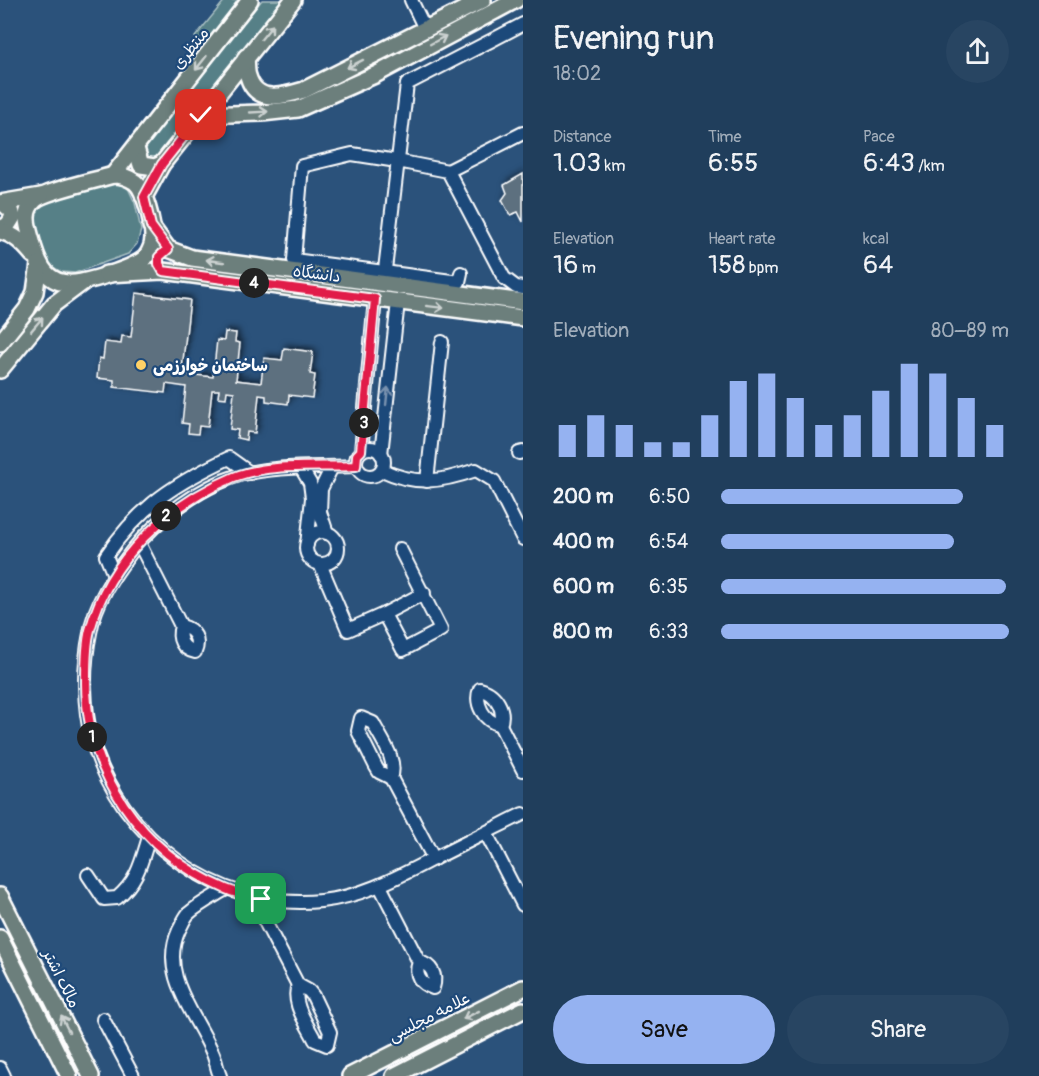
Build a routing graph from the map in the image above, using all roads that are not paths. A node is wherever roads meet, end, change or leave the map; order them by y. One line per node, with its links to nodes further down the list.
1 (250, 0): 11 (main road, منتظری, one-way to 11)
2 (293, 0): 8 (main road, one-way to 2)
3 (411, 0): 7 (street)
4 (483, 0): 7 (main road)
5 (516, 0): 9 (main road, one-way to 5)
6 (523, 24): 12 (street)
7 (425, 29): 8 (main road, one-way to 8)
8 (246, 57): 9 (main road)
9 (201, 115): 13 (main road)
10 (523, 133): 14 (street)
11 (136, 148): 13 (main road); 15 (main road, منتظری)
12 (397, 161): 14 (street); 26 (street); 26 (street)
13 (162, 164): 17 (main road)
14 (448, 171): 28 (street)
15 (113, 175): 16 (main road); 17 (main road)
16 (41, 196): 18 (main road); 22 (main road)
17 (144, 197): 19 (main road)
18 (1, 203): 20 (main road)
19 (151, 226): 21 (main road); 25 (main road)
20 (0, 230): 22 (main road)
21 (168, 249): 23 (main road); 26 (main road, دانشگاه, one-way to 21)
22 (38, 262): 27 (main road); 29 (main road)
23 (163, 271): 25 (main road, دانشگاه); 30 (main road, دانشگاه)
24 (461, 273): 26 (street)
25 (106, 274): 27 (main road)
26 (384, 278): 32 (main road, دانشگاه)
27 (85, 281): 33 (main road)
28 (523, 288)
29 (35, 292): 33 (main road); 36 (main road)
30 (375, 299): 31 (main road, دانشگاه); 38 (street)
31 (398, 302): 34 (main road, دانشگاه, one-way to 34); 39 (street, one-way to 31)
32 (523, 302)
33 (54, 304): 37 (main road, one-way to 33)
34 (523, 318)
35 (442, 342): 45 (street)
36 (0, 343)
37 (0, 370)
38 (361, 451): 39 (street); 40 (street)
39 (381, 454): 43 (street)
40 (356, 466): 41 (street); 43 (street)
41 (332, 467): 42 (street); 46 (street)
42 (301, 468): 44 (street); 49 (street)
43 (382, 470): 45 (street)
44 (250, 473): 48 (street); 52 (street)
45 (427, 481): 47 (street)
46 (327, 533): 49 (street); 51 (street)
47 (523, 539)
48 (139, 543): 52 (street); 55 (street)
49 (307, 545): 51 (street)
50 (400, 549): 53 (street)
51 (320, 564): 54 (street)
52 (114, 575): 61 (street)
53 (423, 593): 54 (street); 54 (street)
54 (384, 614)
55 (182, 626)
56 (500, 725): 57 (street)
57 (523, 770)
58 (391, 777): 62 (street)
59 (523, 814): 60 (street)
60 (486, 832): 62 (street); 68 (street)
61 (149, 837): 63 (street); 65 (street)
62 (434, 859): 64 (street)
63 (88, 875)
64 (380, 886): 67 (street); 70 (street)
65 (226, 889): 67 (street); 80 (street)
66 (0, 896): 78 (main road, مالک اشتر, one-way to 66)
67 (261, 899): 71 (street)
68 (523, 905)
69 (0, 938): 77 (main road)
70 (419, 962)
71 (298, 986)
72 (523, 988): 81 (main road, علامه مجلسی, one-way to 81)
73 (523, 1010): 82 (main road)
74 (103, 1019): 79 (street)
75 (0, 1068): 76 (street)
76 (4, 1076)
77 (69, 1076)
78 (91, 1076)
79 (133, 1076)
80 (220, 1076)
81 (350, 1076)
82 (394, 1076)

